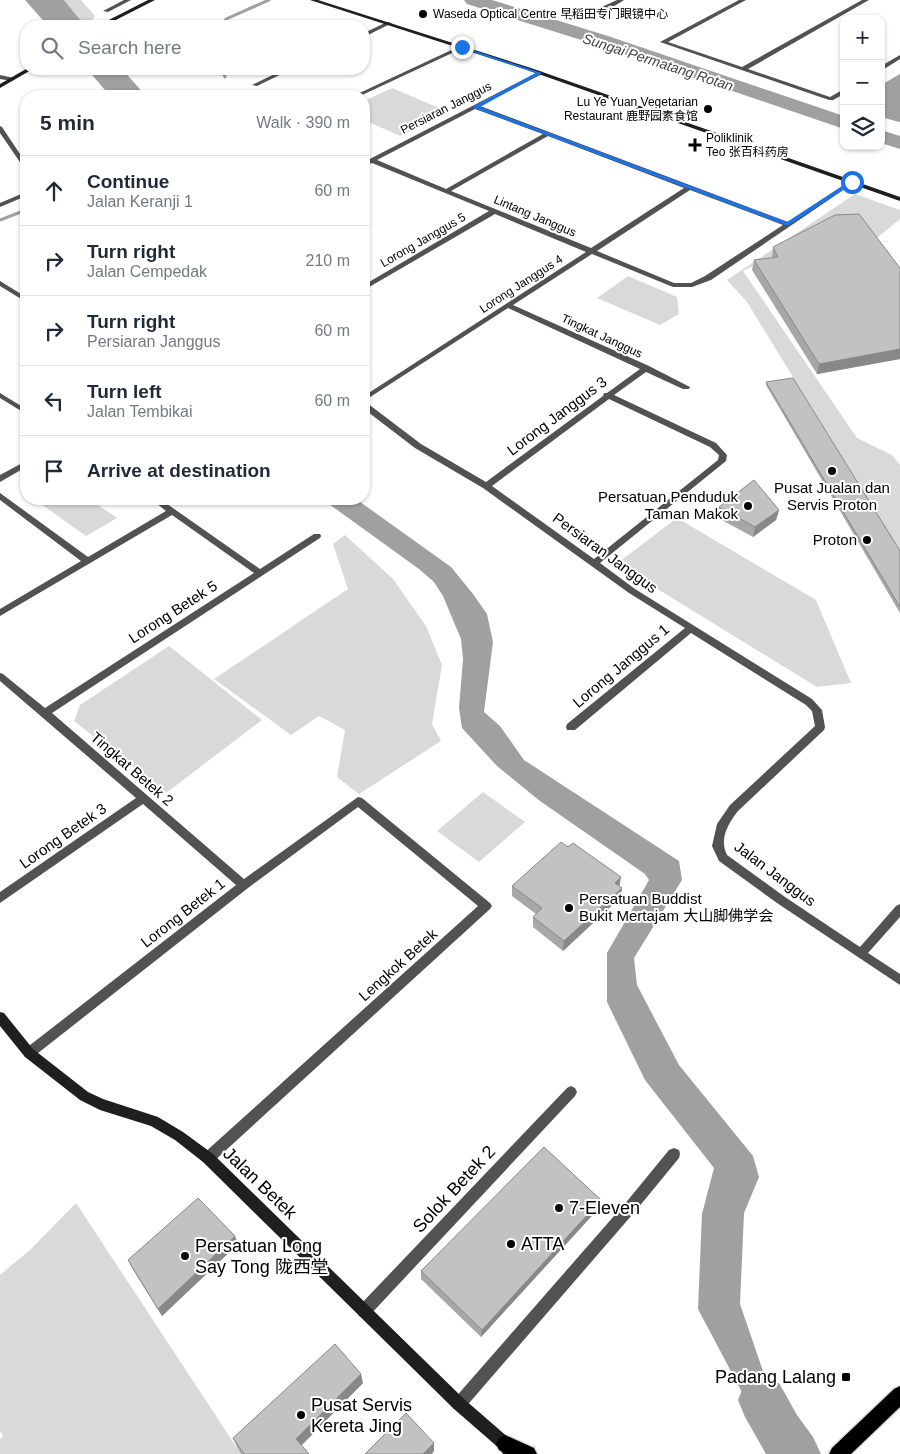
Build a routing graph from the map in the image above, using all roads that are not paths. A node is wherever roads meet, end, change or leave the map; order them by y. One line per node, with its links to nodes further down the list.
1 (128, 0): 7 (street)
2 (152, 0): 9 (street)
3 (313, 0): 10 (street)
4 (621, 0): 8 (street)
5 (743, 0): 15 (street)
6 (866, 0): 15 (street)
7 (106, 11)
8 (568, 18)
9 (112, 20)
10 (389, 23): 11 (street); 12 (street)
11 (370, 32)
12 (462, 47): 16 (street); 23 (street)
13 (900, 57): 14 (street)
14 (885, 66)
15 (743, 69): 24 (street)
16 (540, 73): 25 (street, Persiaran Janggus); 31 (street)
17 (20, 75): 20 (street)
18 (275, 75): 21 (street)
19 (0, 77): 20 (street)
20 (12, 79): 22 (street)
21 (255, 84)
22 (0, 86)
23 (369, 90)
24 (840, 93)
25 (476, 107): 27 (street); 29 (street, Persiaran Janggus)
26 (0, 128): 28 (street)
27 (548, 134): 32 (street); 33 (street)
28 (20, 158)
29 (370, 160)
30 (370, 163): 33 (street, Lintang Janggus)
31 (852, 182): 35 (street); 38 (street)
32 (690, 188): 38 (street); 39 (street, Lorong Janggus 4)
33 (446, 191): 37 (street, Lintang Janggus)
34 (20, 197): 36 (street)
35 (900, 199)
36 (0, 205)
37 (494, 211): 39 (street, Lintang Janggus); 41 (street, Lorong Janggus 5)
38 (787, 224): 39 (street, Lintang Janggus)
39 (591, 252): 43 (street, Lorong Janggus 4)
40 (0, 283): 42 (street)
41 (370, 284)
42 (20, 296)
43 (509, 306): 44 (street, Tingkat Janggus); 47 (street, Lorong Janggus 4)
44 (646, 368): 45 (street, Tingkat Janggus); 48 (street, Lorong Janggus 3)
45 (686, 387)
46 (0, 395): 49 (street)
47 (370, 395)
48 (607, 395): 53 (street, Lorong Janggus 3); 59 (street)
49 (20, 408)
50 (370, 410): 53 (street, Persiaran Janggus)
51 (20, 467): 52 (street)
52 (0, 479)
53 (486, 486): 59 (street, Persiaran Janggus)
54 (1, 498): 58 (street)
55 (164, 505): 56 (street)
56 (172, 511): 58 (street); 60 (street)
57 (317, 536): 60 (street, Lorong Betek 5)
58 (87, 561): 61 (street)
59 (594, 563): 62 (street, Persiaran Janggus)
60 (260, 573): 64 (street, Lorong Betek 5)
61 (0, 613)
62 (691, 628): 65 (street, Lorong Janggus 1); 66 (street, Persiaran Janggus)
63 (0, 676): 64 (street, Tingkat Betek 2)
64 (45, 713): 67 (street, Tingkat Betek 2)
65 (570, 727)
66 (820, 727): 72 (street, Jalan Janggus)
67 (143, 798): 69 (street, Tingkat Betek 2); 70 (street, Lorong Betek 3)
68 (358, 801): 69 (street, Lorong Betek 1); 78 (street, Lengkok Betek)
69 (244, 885): 75 (street, Lorong Betek 1)
70 (0, 898)
71 (900, 909): 72 (street)
72 (861, 953): 73 (street, Jalan Janggus)
73 (900, 980)
74 (0, 1017): 75 (street, Jalan Betek)
75 (29, 1052): 78 (street, Jalan Betek)
76 (571, 1092): 79 (street, Solok Betek 2)
77 (674, 1154): 81 (street)
78 (208, 1158): 79 (street, Jalan Betek)
79 (364, 1311): 81 (street, Jalan Betek)
80 (900, 1395): 84 (main road)
81 (459, 1404): 82 (street, Jalan Betek)
82 (508, 1449): 83 (main road)
83 (528, 1454)
84 (838, 1454)

